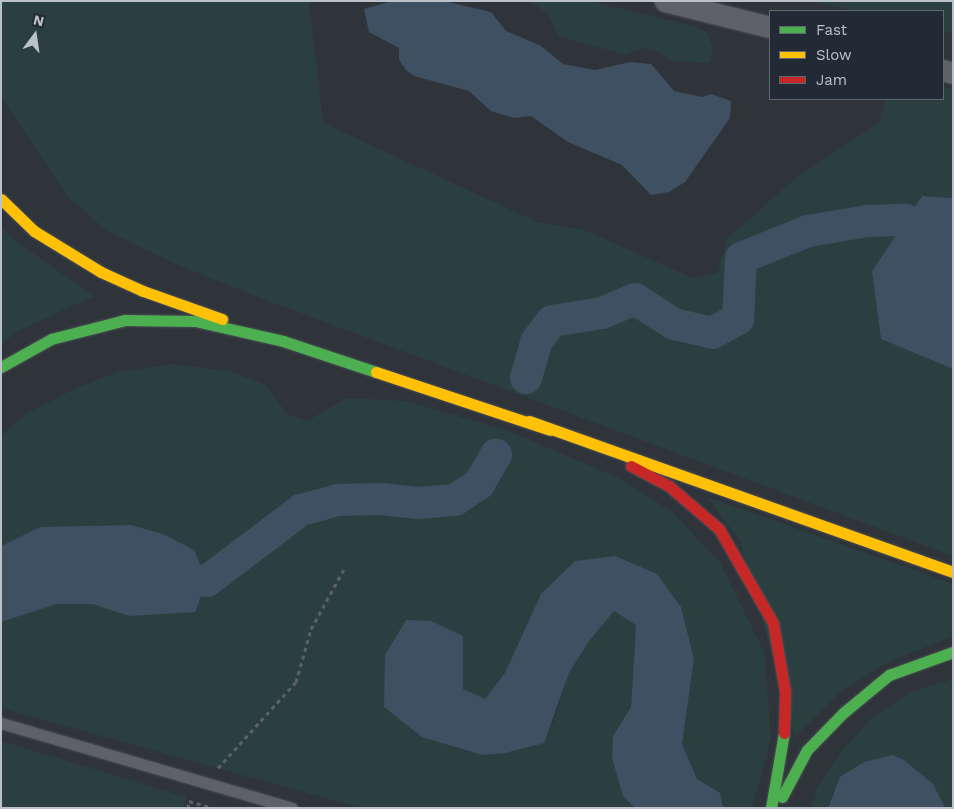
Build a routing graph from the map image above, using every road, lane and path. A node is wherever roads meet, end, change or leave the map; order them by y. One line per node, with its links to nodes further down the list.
1 (665, 1): 2 (street)
2 (769, 27)
3 (1, 198): 4 (main road)
4 (283, 341): 5 (main road); 6 (main road)
5 (1, 367)
6 (529, 421): 8 (main road); 15 (main road)
7 (344, 569): 11 (path)
8 (953, 572)
9 (953, 652): 16 (main road)
10 (1, 723): 14 (lane)
11 (218, 768)
12 (188, 808): 13 (path)
13 (214, 808)
14 (292, 808)
15 (771, 808)
16 (779, 808)

